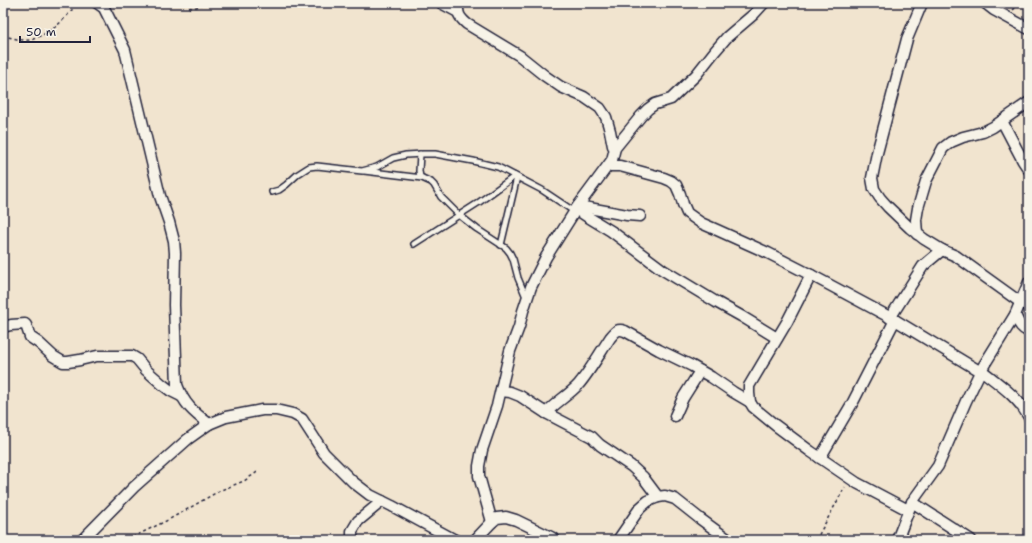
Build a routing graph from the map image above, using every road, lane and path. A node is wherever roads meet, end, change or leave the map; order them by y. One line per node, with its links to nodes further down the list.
1 (77, 3): 11 (path)
2 (97, 3): 41 (street)
3 (204, 3): 8 (path)
4 (441, 3): 9 (street)
5 (764, 3): 14 (street)
6 (922, 3): 25 (street)
7 (985, 3): 10 (street)
8 (189, 8)
9 (459, 8): 14 (street)
10 (1029, 29)
11 (3, 35)
12 (1029, 102): 13 (street)
13 (1002, 121): 17 (street); 25 (street)
14 (615, 148): 16 (street)
15 (420, 154): 18 (lane); 19 (lane); 20 (lane)
16 (608, 166): 22 (street); 29 (street)
17 (1029, 170)
18 (362, 171): 20 (lane); 21 (lane)
19 (516, 176): 22 (lane); 23 (lane); 27 (lane)
20 (422, 178): 23 (lane)
21 (272, 192)
22 (576, 209): 24 (street); 31 (street); 37 (street)
23 (459, 215): 26 (lane); 27 (lane)
24 (640, 216)
25 (918, 234): 28 (street)
26 (414, 244)
27 (501, 245): 31 (lane)
28 (942, 250): 32 (street); 34 (street)
29 (811, 275): 34 (street); 37 (street)
30 (1029, 282): 32 (street)
31 (527, 299): 40 (street)
32 (1020, 302): 33 (street)
33 (1015, 315): 36 (street); 39 (street)
34 (892, 319): 39 (street); 47 (street)
35 (3, 327): 41 (street)
36 (1029, 332)
37 (777, 338): 42 (street)
38 (700, 371): 42 (street); 43 (street); 44 (street)
39 (981, 371): 45 (street); 52 (street)
40 (501, 391): 43 (street); 53 (street)
41 (181, 396): 46 (street)
42 (750, 402): 47 (street)
43 (546, 412): 50 (street)
44 (675, 416)
45 (1029, 417)
46 (209, 424): 51 (street); 54 (street)
47 (820, 458): 49 (street)
48 (259, 471): 55 (path)
49 (850, 479): 52 (street); 62 (path)
50 (658, 497): 60 (street); 61 (street)
51 (382, 501): 56 (street); 57 (street)
52 (910, 506): 63 (street); 64 (street)
53 (492, 522): 58 (street); 59 (street)
54 (82, 540)
55 (127, 540)
56 (352, 540)
57 (455, 540)
58 (475, 540)
59 (555, 540)
60 (618, 540)
61 (729, 540)
62 (816, 540)
63 (897, 540)
64 (971, 540)

